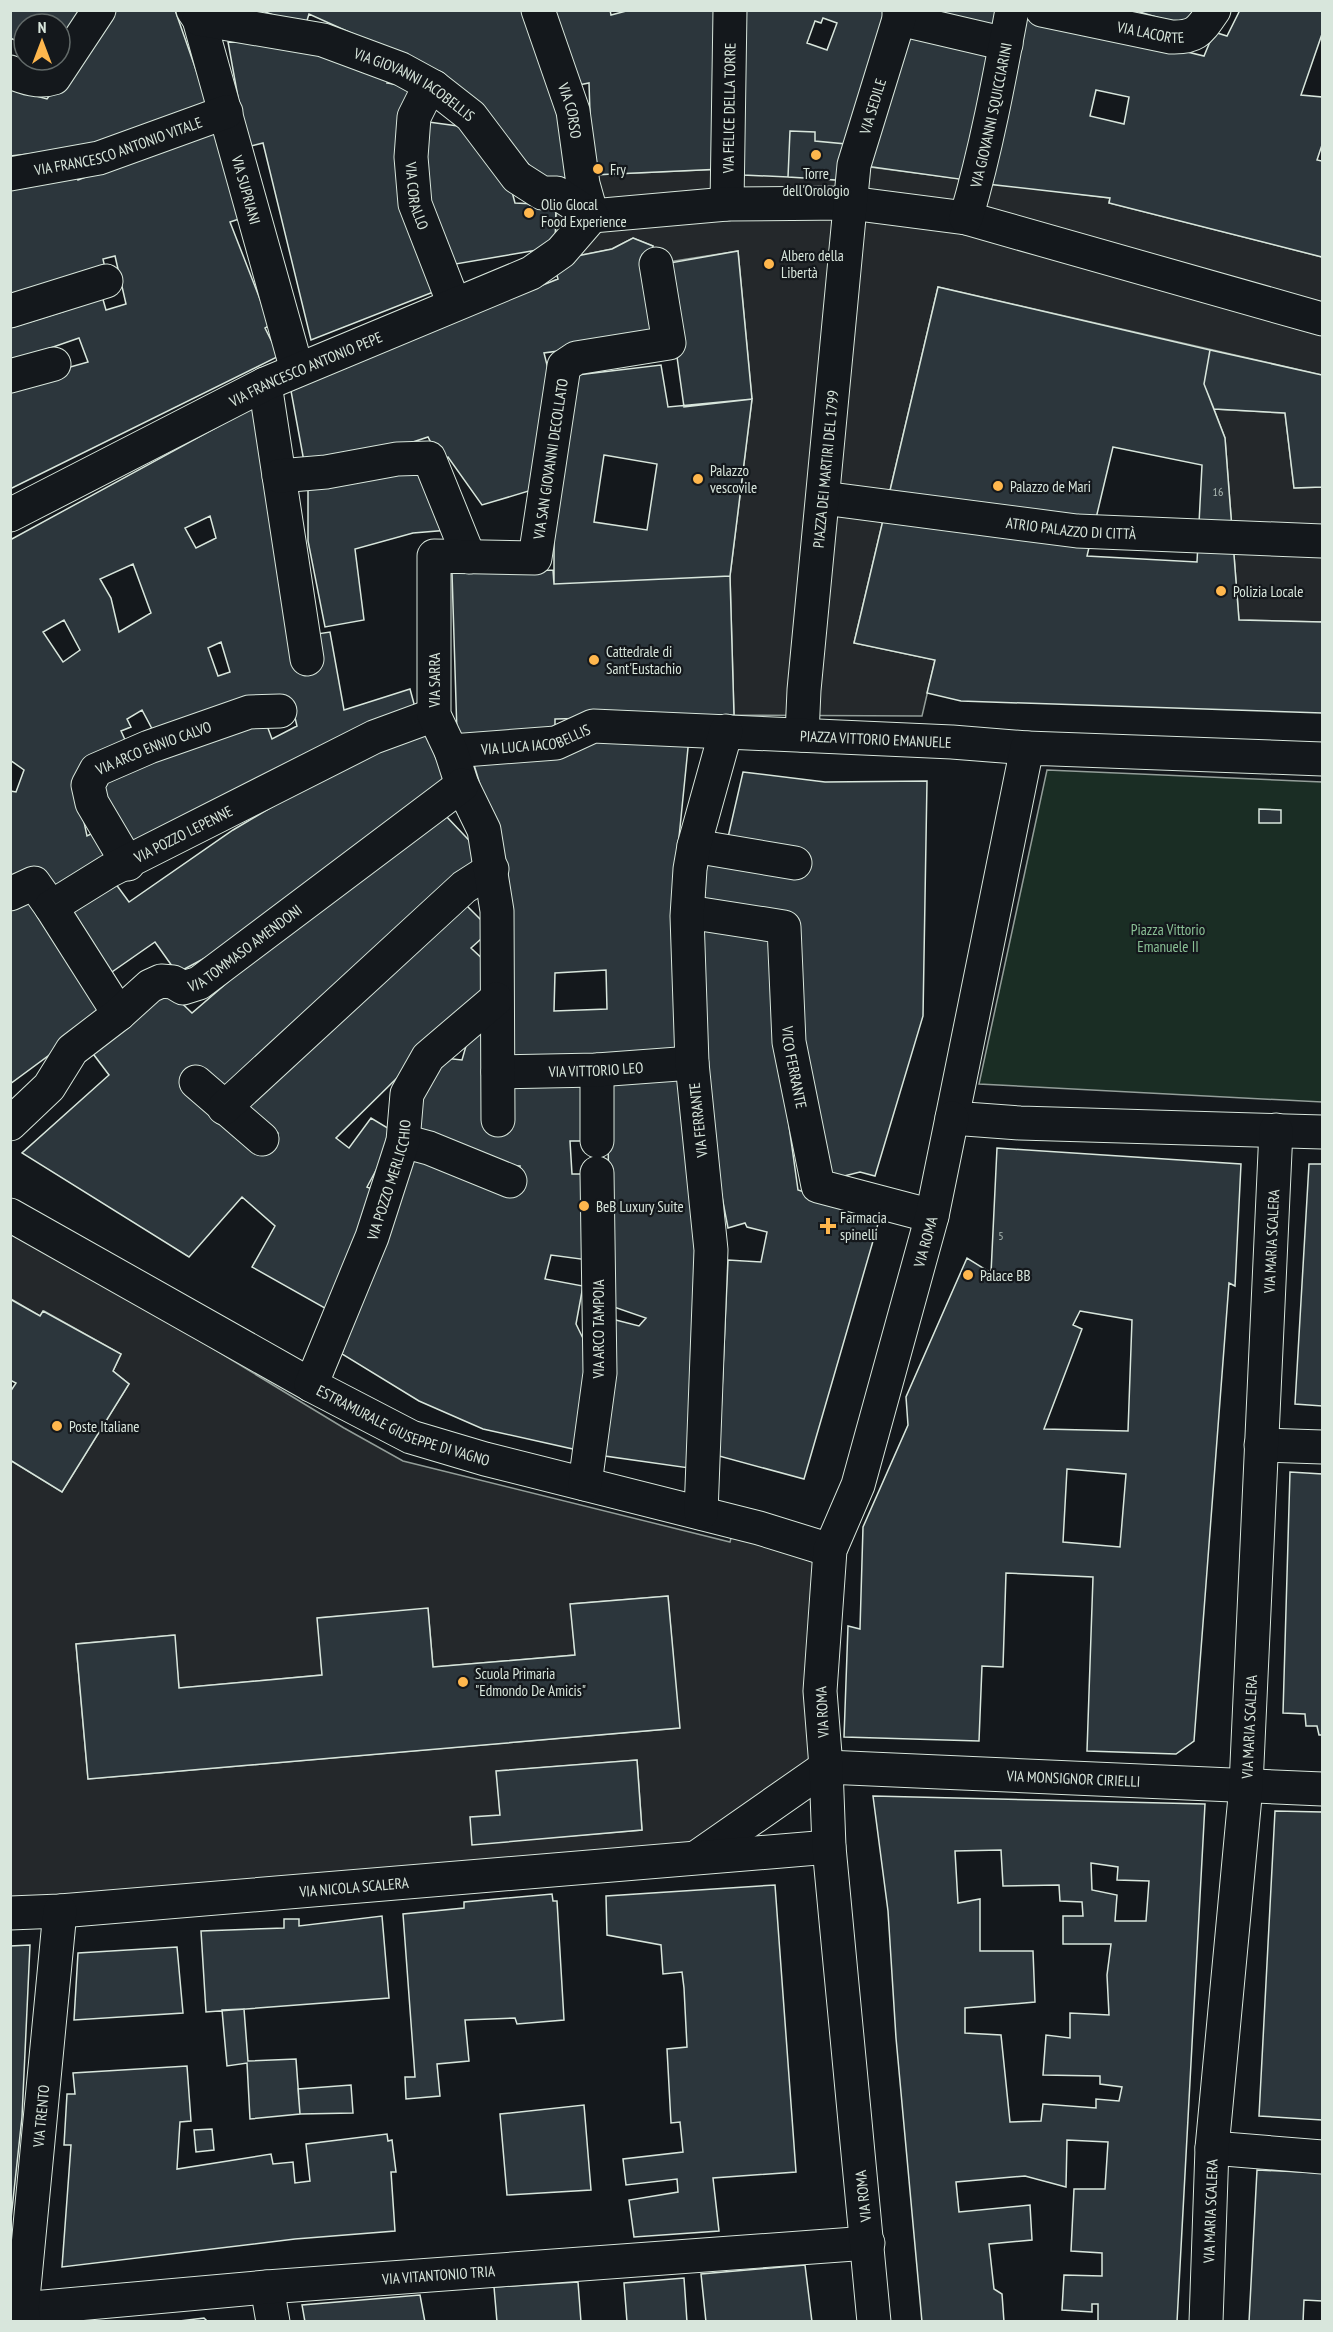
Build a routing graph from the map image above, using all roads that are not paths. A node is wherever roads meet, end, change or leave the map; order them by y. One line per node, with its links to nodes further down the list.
1 (99, 10): 10 (street)
2 (538, 10): 16 (street, VIA CORSO)
3 (730, 10): 15 (street, VIA FELICE DELLA TORRE)
4 (1012, 10): 9 (street, VIA GIOVANNI SQUICCIARINI)
5 (1042, 10): 6 (street, VIA LACORTE)
6 (1214, 10)
7 (196, 15): 11 (street, VIA GIOVANNI IACOBELLIS); 12 (street, VIA SUPRIANI)
8 (899, 15): 9 (street); 14 (street, VIA SEDILE)
9 (1006, 44): 17 (street, VIA GIOVANNI SQUICCIARINI)
10 (10, 72)
11 (434, 87): 16 (street, VIA GIOVANNI IACOBELLIS); 20 (street, VIA CORALLO)
12 (226, 112): 13 (street, VIA FRANCESCO ANTONIO VITALE); 24 (street, VIA SUPRIANI)
13 (10, 174)
14 (850, 203): 15 (street); 17 (street); 28 (street, PIAZZA DEI MARTIRI DEL 1799)
15 (727, 204): 16 (street)
16 (592, 216): 20 (street, VIA FRANCESCO ANTONIO PEPE)
17 (966, 218): 22 (street)
18 (657, 264): 31 (street, VIA SAN GIOVANNI DECOLLATO)
19 (106, 281): 21 (street)
20 (454, 304): 24 (street, VIA FRANCESCO ANTONIO PEPE)
21 (10, 311)
22 (1323, 319)
23 (54, 364): 25 (street)
24 (297, 370): 26 (street, VIA FRANCESCO ANTONIO PEPE)
25 (10, 376)
26 (266, 384): 27 (street); 29 (street, VIA FRANCESCO ANTONIO PEPE)
27 (279, 476): 31 (street); 32 (street)
28 (823, 498): 30 (street, ATRIO PALAZZO DI CITTÀ); 36 (street, PIAZZA DEI MARTIRI DEL 1799)
29 (10, 515)
30 (1323, 541)
31 (469, 557): 34 (street, VIA SARRA)
32 (307, 659)
33 (280, 711): 43 (street, VIA ARCO ENNIO CALVO)
34 (434, 715): 38 (street, VIA SARRA); 43 (street, VIA POZZO LEPENNE)
35 (726, 731): 36 (street, PIAZZA VITTORIO EMANUELE); 38 (street, VIA LUCA IACOBELLIS); 41 (street, VIA FERRANTE)
36 (802, 735): 37 (street, PIAZZA VITTORIO EMANUELE)
37 (1027, 748): 39 (street, PIAZZA VITTORIO EMANUELE); 55 (street, VIA ROMA)
38 (451, 751): 40 (street, VIA SARRA)
39 (1323, 759)
40 (462, 785): 44 (street, VIA SARRA); 49 (street, VIA TOMMASO AMENDONI)
41 (693, 846): 42 (street); 47 (street, VIA FERRANTE)
42 (795, 863)
43 (128, 864): 46 (street, VIA POZZO LEPENNE)
44 (492, 869): 48 (street, VIA SARRA); 54 (street)
45 (10, 894): 46 (street)
46 (51, 907): 49 (street)
47 (687, 912): 50 (street, VIA FERRANTE); 66 (street, VICO FERRANTE)
48 (496, 999): 52 (street, VIA SARRA); 61 (street, VIA POZZO MERLICCHIO)
49 (119, 1014): 57 (street, VIA TOMMASO AMENDONI)
50 (692, 1063): 51 (street, VIA VITTORIO LEO); 71 (street, VIA FERRANTE)
51 (597, 1070): 52 (street, VIA VITTORIO LEO); 62 (street)
52 (498, 1072): 56 (street, VIA SARRA)
53 (196, 1082): 54 (street)
54 (224, 1108): 60 (street)
55 (952, 1118): 58 (street); 66 (street, VIA ROMA)
56 (498, 1120)
57 (10, 1124)
58 (1276, 1130): 59 (street); 68 (street, VIA MARIA SCALERA)
59 (1323, 1132)
60 (262, 1139)
61 (403, 1141): 64 (street); 67 (street, VIA POZZO MERLICCHIO)
62 (597, 1141)
63 (597, 1173): 70 (street, VIA ARCO TAMPOIA)
64 (510, 1181)
65 (10, 1215): 67 (street, ESTRAMURALE GIUSEPPE DI VAGNO)
66 (932, 1216): 72 (street, VIA ROMA)
67 (311, 1385): 70 (street, ESTRAMURALE GIUSEPPE DI VAGNO)
68 (1262, 1445): 69 (street); 74 (street, VIA MARIA SCALERA)
69 (1323, 1447)
70 (585, 1484): 71 (street, ESTRAMURALE GIUSEPPE DI VAGNO)
71 (701, 1513): 72 (street, ESTRAMURALE GIUSEPPE DI VAGNO)
72 (830, 1550): 73 (street, VIA ROMA)
73 (826, 1767): 74 (street, VIA MONSIGNOR CIRIELLI); 76 (street, VIA ROMA); 77 (street)
74 (1246, 1786): 75 (street, VIA MONSIGNOR CIRIELLI); 80 (street, VIA MARIA SCALERA)
75 (1323, 1789)
76 (829, 1847): 77 (street, VIA NICOLA SCALERA); 82 (street, VIA ROMA)
77 (697, 1857): 78 (street, VIA NICOLA SCALERA)
78 (60, 1911): 79 (street, VIA NICOLA SCALERA); 84 (street, VIA TRENTO)
79 (10, 1913)
80 (1212, 2148): 81 (street); 87 (street, VIA MARIA SCALERA)
81 (1323, 2157)
82 (868, 2243): 83 (street, VIA VITANTONIO TRIA); 86 (street, VIA ROMA)
83 (267, 2287): 84 (street, VIA VITANTONIO TRIA); 85 (street)
84 (19, 2313)
85 (273, 2322)
86 (874, 2322)
87 (1206, 2322)

